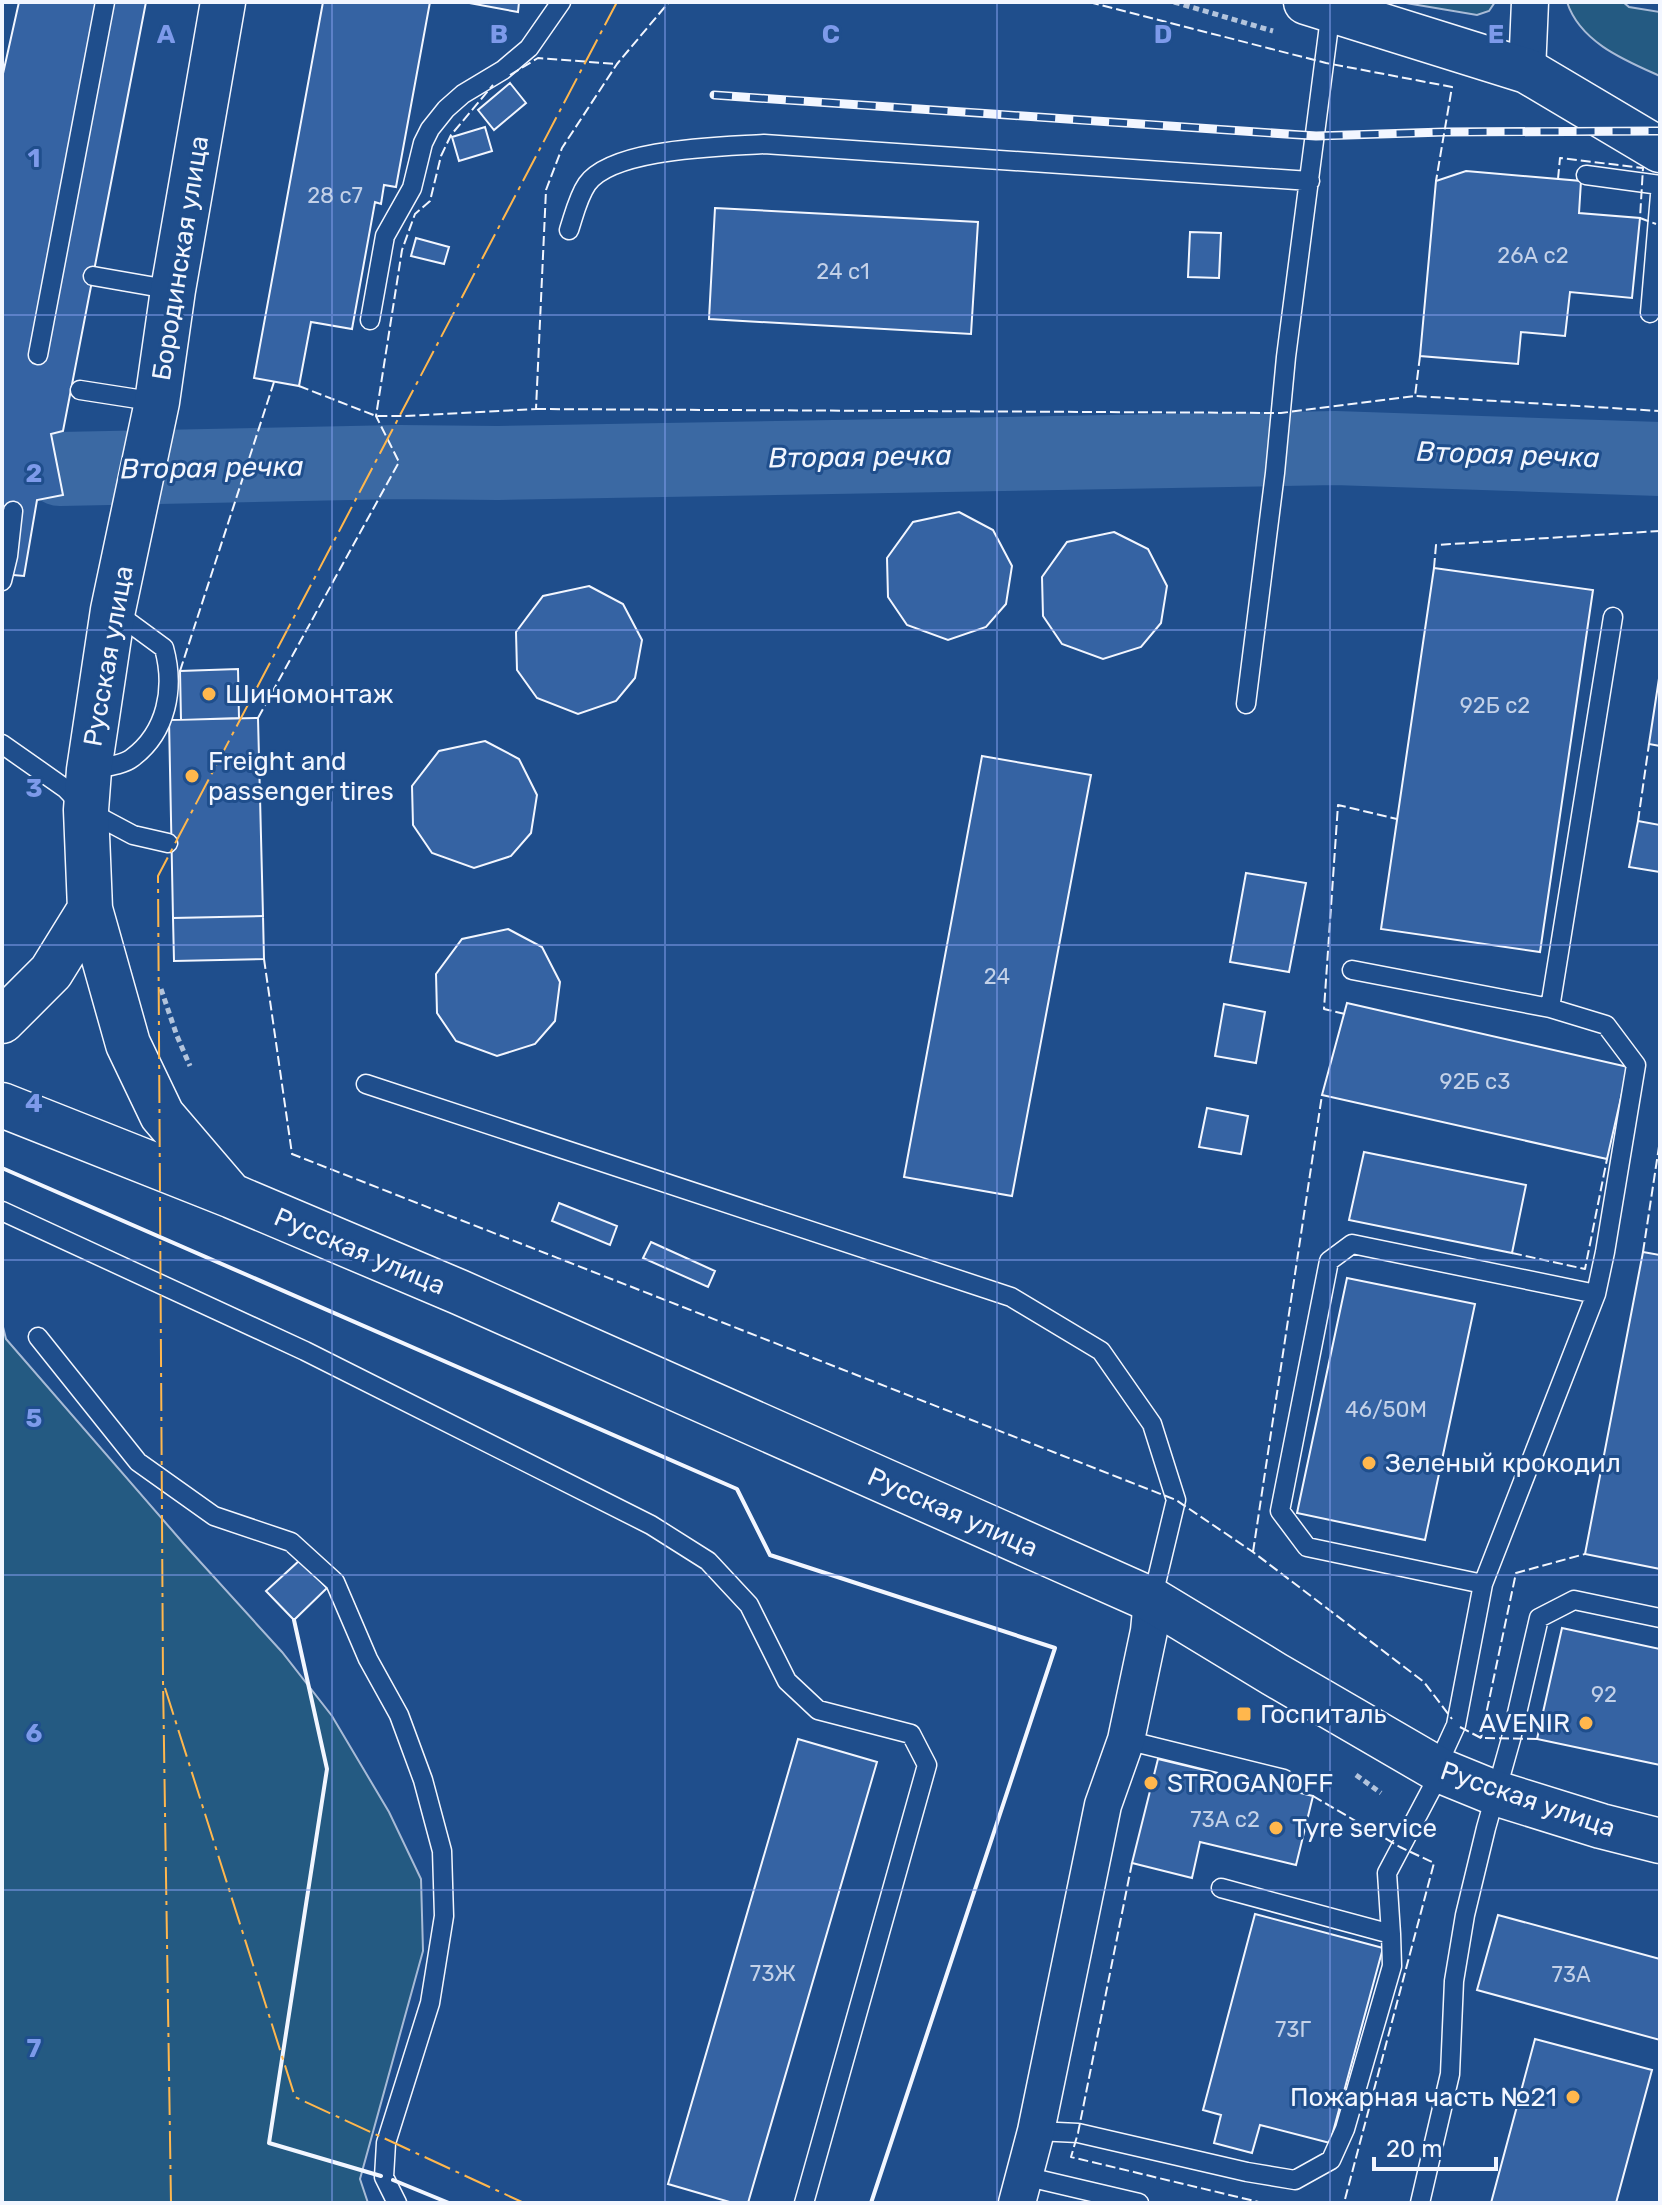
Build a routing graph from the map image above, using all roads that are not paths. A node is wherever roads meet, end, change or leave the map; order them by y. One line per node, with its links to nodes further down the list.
1 (105, 2): 17 (lane)
2 (223, 2): 14 (main road, Бородинская улица)
3 (561, 2): 16 (lane)
4 (1530, 2): 6 (street)
5 (1326, 15): 6 (main road); 9 (lane)
6 (1527, 71): 7 (main road)
7 (1660, 150)
8 (1586, 175): 10 (lane)
9 (1310, 181): 12 (lane); 25 (lane)
10 (1660, 185)
11 (1660, 195): 15 (lane)
12 (569, 230)
13 (93, 276): 14 (lane)
14 (173, 290): 19 (main road, Бородинская улица)
15 (1650, 313)
16 (370, 320)
17 (38, 355)
18 (80, 390): 19 (lane)
19 (155, 408): 21 (main road, Бородинская улица)
20 (13, 511): 22 (lane)
21 (134, 513): 23 (main road, Русская улица)
22 (2, 581)
23 (113, 610): 27 (main road, Русская улица); 27 (lane)
24 (1613, 617): 31 (lane)
25 (1246, 704)
26 (2, 744): 27 (lane)
27 (88, 790): 28 (lane); 29 (main road, Русская улица)
28 (168, 843)
29 (90, 909): 32 (main road); 35 (main road, Русская улица)
30 (1352, 970): 31 (lane)
31 (1550, 1008): 37 (lane)
32 (2, 1021)
33 (366, 1084): 40 (lane)
34 (2, 1105): 35 (main road)
35 (232, 1196): 40 (main road, Русская улица)
36 (2, 1211): 52 (lane)
37 (1596, 1294): 39 (lane); 39 (lane)
38 (38, 1337): 51 (lane)
39 (1483, 1584): 43 (lane)
40 (1152, 1600): 42 (street); 43 (main road, Русская улица)
41 (1660, 1618): 45 (lane)
42 (1126, 1740): 44 (lane); 49 (street)
43 (1437, 1769): 45 (main road, Русская улица); 48 (lane)
44 (1284, 1779)
45 (1495, 1793): 46 (main road, Русская улица); 54 (lane)
46 (1660, 1841)
47 (1221, 1888): 48 (lane)
48 (1391, 1934): 49 (lane)
49 (1036, 2131): 50 (street)
50 (1021, 2190): 53 (lane)
51 (397, 2203)
52 (804, 2203)
53 (1139, 2203)
54 (1420, 2203)

